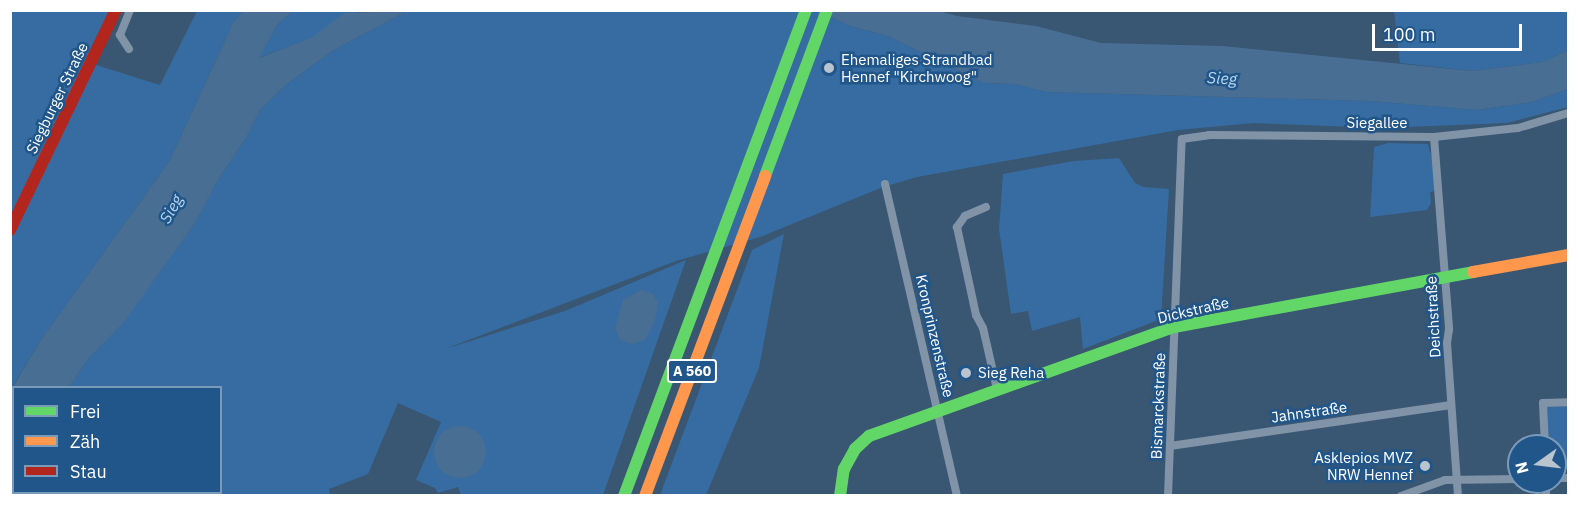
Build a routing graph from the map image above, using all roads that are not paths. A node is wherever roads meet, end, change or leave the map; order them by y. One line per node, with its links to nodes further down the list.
1 (116, 10): 11 (main road, Siegburger Straße)
2 (130, 10): 5 (street)
3 (806, 10): 23 (main road, A 560)
4 (827, 10): 24 (main road, A 560)
5 (129, 49)
6 (1569, 113): 7 (street, Siegallee)
7 (1434, 136): 8 (street, Siegallee); 13 (street, Deichstraße)
8 (1182, 139): 14 (street, Bismarckstraße)
9 (885, 184): 18 (street, Kronprinzenstraße)
10 (986, 207): 15 (street)
11 (10, 230)
12 (1569, 255): 13 (main road, Dickstraße)
13 (1444, 276): 14 (main road, Dickstraße); 17 (street, Deichstraße)
14 (1174, 327): 15 (main road, Dickstraße); 20 (street, Bismarckstraße)
15 (997, 389): 18 (main road, Dickstraße)
16 (1569, 402): 19 (street)
17 (1451, 405): 20 (street, Jahnstraße); 22 (street, Deichstraße)
18 (938, 410): 25 (main road, Dickstraße); 26 (street, Kronprinzenstraße)
19 (1544, 434)
20 (1170, 446): 27 (street, Bismarckstraße)
21 (1507, 479): 22 (street)
22 (1457, 480): 28 (street); 29 (street, Deichstraße)
23 (624, 495)
24 (645, 495)
25 (840, 495)
26 (957, 495)
27 (1168, 495)
28 (1401, 495)
29 (1458, 495)

